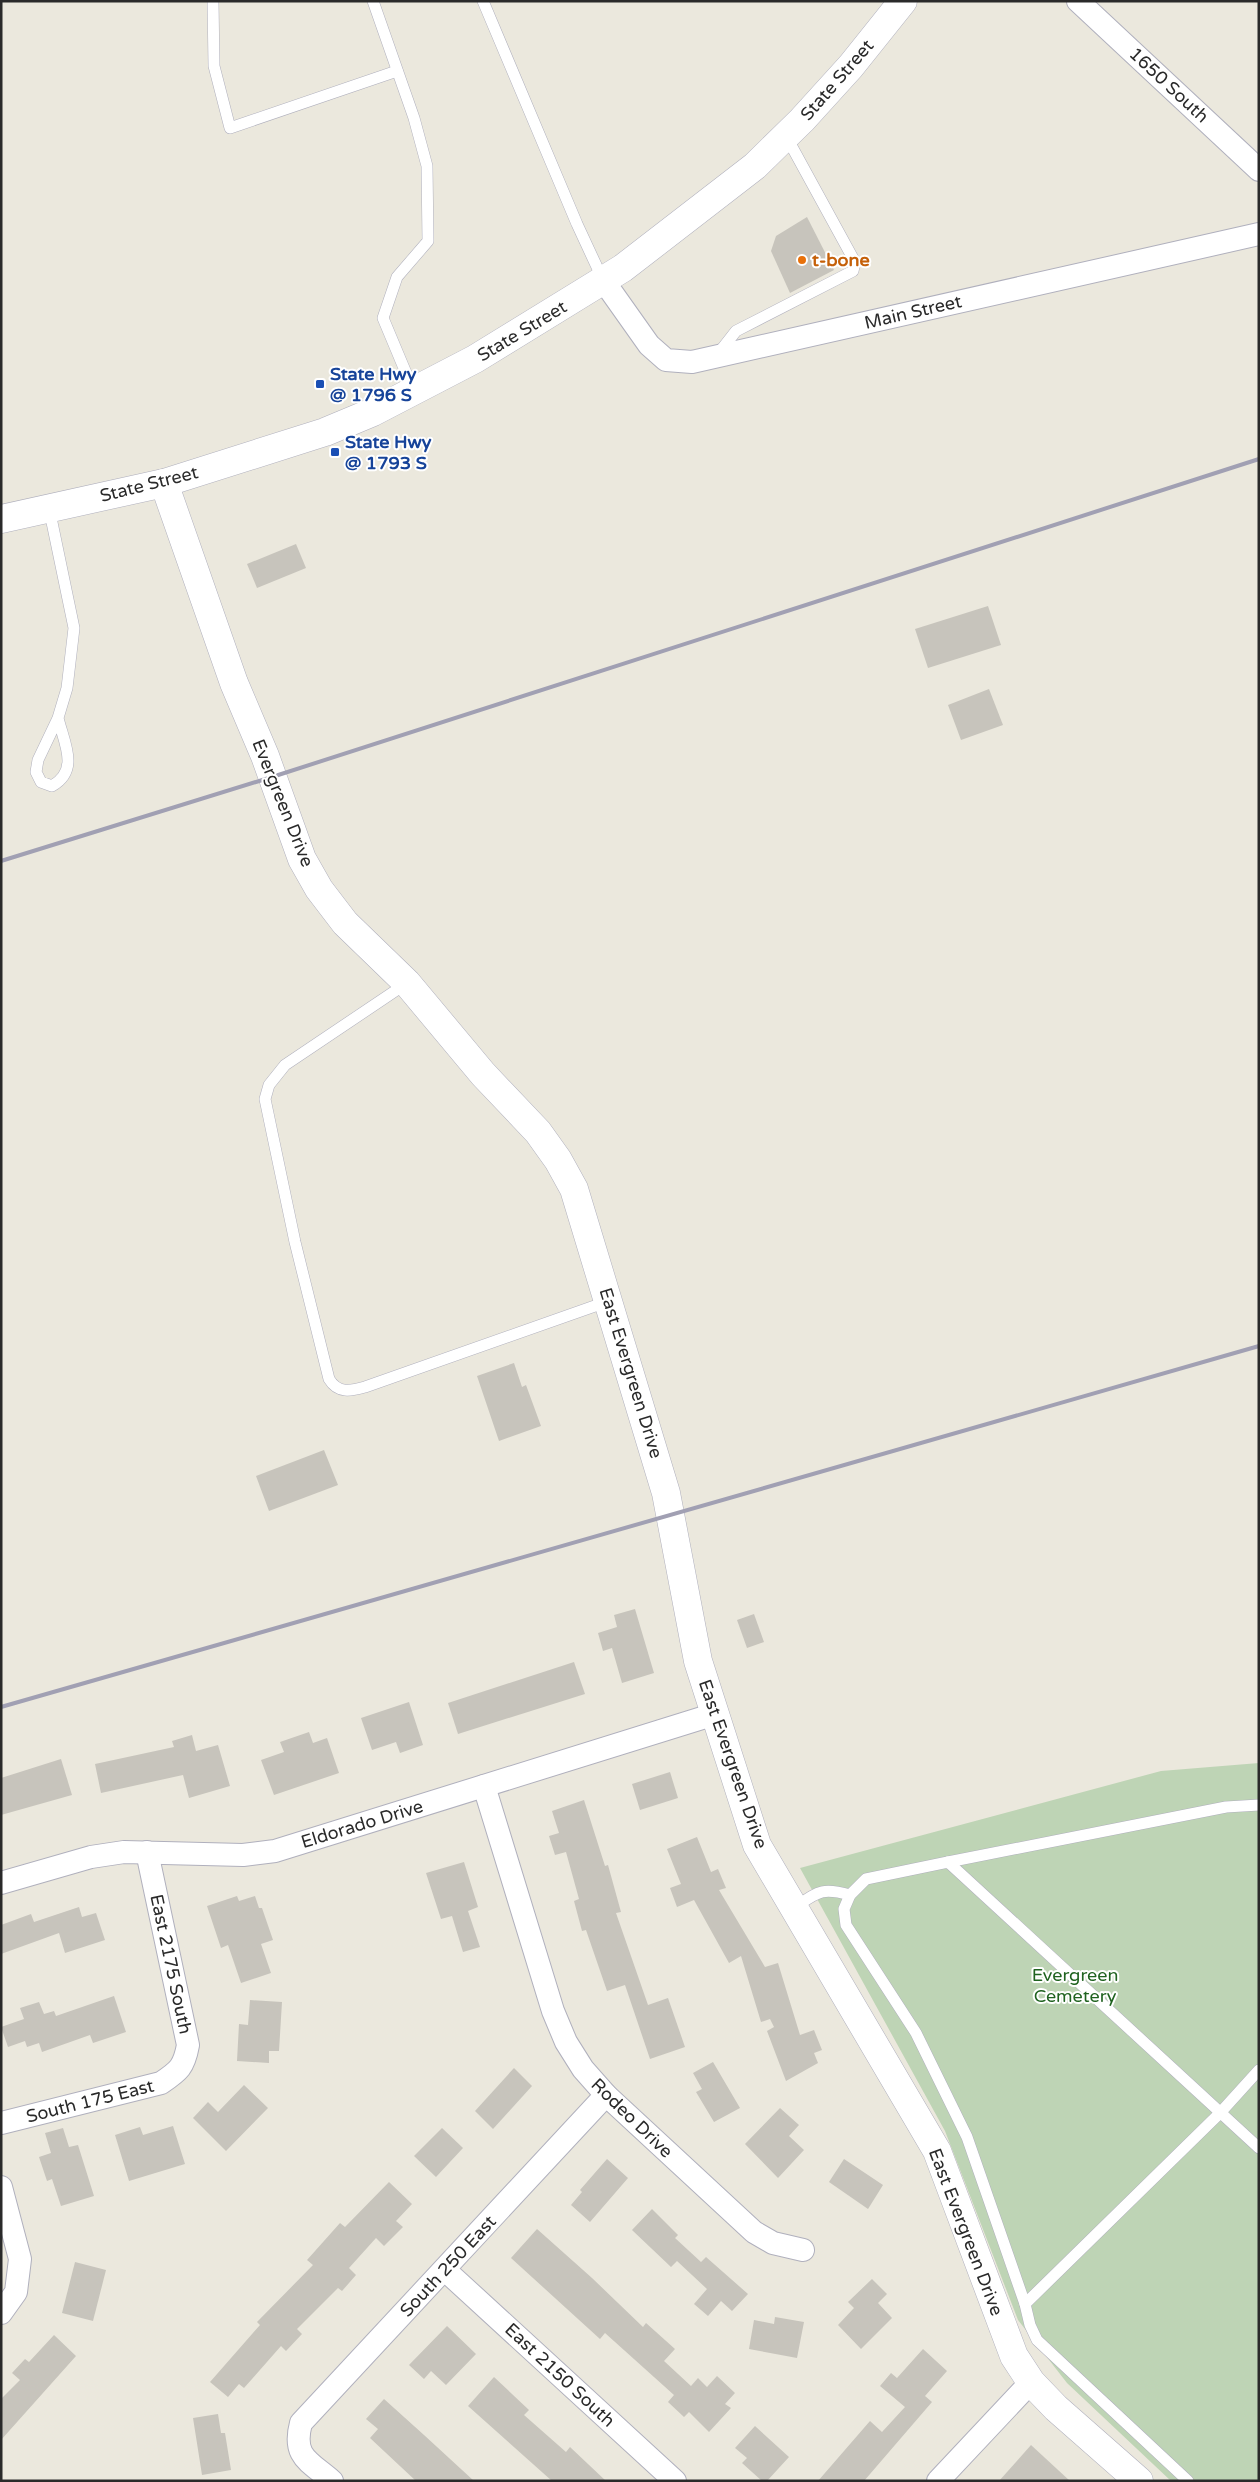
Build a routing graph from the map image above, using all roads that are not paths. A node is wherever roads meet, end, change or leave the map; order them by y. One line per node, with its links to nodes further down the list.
1 (213, 1): 6 (lane)
2 (373, 1): 6 (lane)
3 (483, 1): 10 (lane)
4 (903, 1): 7 (street, State Street)
5 (1078, 1): 8 (street, 1650 South)
6 (397, 71): 12 (lane)
7 (786, 136): 10 (street, State Street); 11 (lane)
8 (1259, 170)
9 (1259, 234): 11 (street, Main Street)
10 (602, 280): 11 (street, Main Street); 12 (street, State Street)
11 (716, 356)
12 (414, 392): 13 (street, State Street)
13 (164, 483): 14 (street, State Street); 17 (street, Evergreen Drive)
14 (49, 508): 15 (street, State Street); 16 (lane)
15 (1, 519)
16 (58, 718): 16 (lane)
17 (407, 984): 18 (street, Evergreen Drive); 19 (lane)
18 (483, 1074): 19 (street, East Evergreen Drive)
19 (609, 1301): 20 (street, East Evergreen Drive)
20 (715, 1714): 21 (street, Eldorado Drive); 27 (street, East Evergreen Drive)
21 (484, 1786): 23 (street, Eldorado Drive); 30 (street, Rodeo Drive)
22 (1259, 1805): 24 (lane)
23 (147, 1852): 25 (street, Eldorado Drive); 29 (street, East 2175 South)
24 (948, 1862): 26 (lane); 31 (lane)
25 (1, 1883)
26 (850, 1895): 27 (lane); 37 (lane)
27 (794, 1908): 39 (street, East Evergreen Drive)
28 (1259, 2070): 31 (lane)
29 (176, 2073): 32 (street, South 175 East)
30 (606, 2096): 35 (street, Rodeo Drive); 36 (street, South 250 East)
31 (1220, 2113): 33 (lane); 37 (lane)
32 (1, 2123)
33 (1259, 2148)
34 (1, 2187): 38 (street)
35 (803, 2250)
36 (445, 2270): 40 (street, South 250 East); 41 (street, East 2150 South)
37 (1025, 2304): 44 (lane)
38 (1, 2313)
39 (1031, 2382): 42 (street); 43 (street, East Evergreen Drive)
40 (332, 2481)
41 (674, 2481)
42 (938, 2481)
43 (1139, 2481)
44 (1188, 2481)

